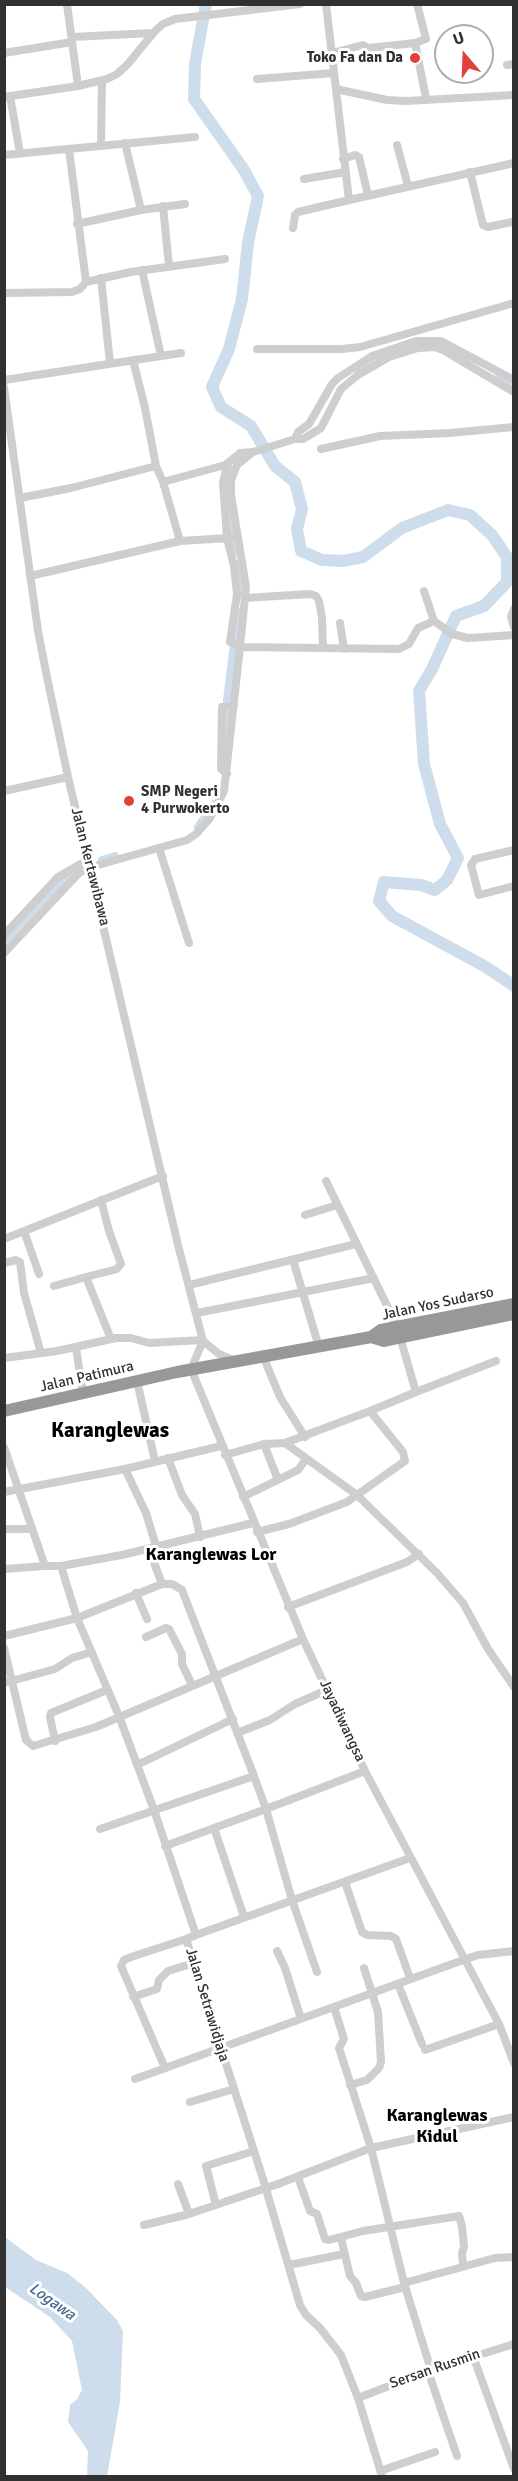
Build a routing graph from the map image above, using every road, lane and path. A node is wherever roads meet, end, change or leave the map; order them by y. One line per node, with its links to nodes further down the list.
1 (67, 4): 6 (street)
2 (300, 4): 5 (street)
3 (326, 4): 9 (street)
4 (417, 4): 7 (street)
5 (153, 33): 6 (street); 12 (street)
6 (72, 40): 8 (street); 13 (street)
7 (415, 43): 9 (street); 17 (street)
8 (4, 52)
9 (332, 53): 10 (street)
10 (334, 73): 11 (street); 14 (street)
11 (257, 79)
12 (102, 81): 13 (street); 20 (street)
13 (78, 86): 16 (street)
14 (336, 89): 17 (street); 25 (street)
15 (513, 95): 17 (street)
16 (7, 96): 23 (street)
17 (426, 98)
18 (195, 137): 19 (street)
19 (124, 143): 20 (street); 35 (street)
20 (101, 146): 22 (street)
21 (397, 146): 30 (street)
22 (69, 149): 23 (street); 37 (street)
23 (20, 153): 24 (street)
24 (4, 155)
25 (343, 159): 27 (street); 31 (street)
26 (513, 163): 28 (street)
27 (346, 172): 29 (street); 32 (street)
28 (470, 172): 30 (street); 36 (street)
29 (304, 179)
30 (408, 186): 31 (street)
31 (368, 195): 32 (street)
32 (349, 200): 38 (street)
33 (186, 204): 34 (street)
34 (164, 206): 35 (street); 40 (street)
35 (141, 210): 37 (street)
36 (512, 222)
37 (77, 224): 43 (street)
38 (293, 228)
39 (225, 259): 40 (street)
40 (169, 266): 41 (street)
41 (142, 270): 42 (street); 50 (street)
42 (101, 278): 43 (street); 53 (street)
43 (86, 282): 44 (street)
44 (4, 293)
45 (513, 303): 46 (street)
46 (369, 345): 47 (street); 52 (street)
47 (257, 349)
48 (398, 350): 52 (street); 55 (street); 57 (street)
49 (181, 353): 50 (street)
50 (161, 356): 51 (street)
51 (133, 360): 53 (street); 60 (street)
52 (373, 360): 61 (street)
53 (110, 363): 54 (street)
54 (4, 380)
55 (513, 380)
56 (4, 387): 63 (street, Jalan Kertawibawa)
57 (513, 392)
58 (513, 427): 59 (street)
59 (321, 448)
60 (156, 466): 62 (street); 63 (street)
61 (229, 468): 62 (street); 64 (street)
62 (163, 482): 65 (street)
63 (20, 498): 66 (street, Jalan Kertawibawa)
64 (232, 537): 65 (street); 68 (street); 74 (street)
65 (180, 541): 66 (street)
66 (30, 576): 77 (street, Jalan Kertawibawa)
67 (424, 591): 71 (street)
68 (245, 598): 74 (street); 75 (street)
69 (513, 609): 72 (street)
70 (340, 623): 76 (street)
71 (437, 623): 73 (street); 76 (street)
72 (513, 627)
73 (513, 635)
74 (236, 645): 75 (street); 79 (street)
75 (323, 648): 76 (street)
76 (344, 648)
77 (68, 777): 78 (street); 81 (street, Jalan Kertawibawa)
78 (4, 791)
79 (159, 848): 81 (street); 85 (street)
80 (513, 850): 82 (street)
81 (90, 863): 83 (street); 87 (street, Jalan Kertawibawa)
82 (513, 886)
83 (51, 892): 84 (street); 86 (street)
84 (4, 935)
85 (189, 943)
86 (4, 953)
87 (162, 1176): 89 (street); 100 (street, Jalan Kertawibawa)
88 (326, 1181): 90 (street)
89 (102, 1200): 92 (street); 98 (street)
90 (337, 1205): 91 (street); 94 (street)
91 (305, 1215)
92 (24, 1231): 93 (street); 97 (street)
93 (4, 1239)
94 (356, 1244): 95 (street); 99 (street)
95 (293, 1260): 100 (street); 102 (street)
96 (4, 1263): 111 (street)
97 (39, 1274)
98 (86, 1277): 101 (street); 107 (street)
99 (374, 1278): 102 (street); 106 (street)
100 (189, 1285): 104 (street, Jalan Kertawibawa)
101 (54, 1286)
102 (303, 1292): 104 (street); 110 (street)
103 (513, 1304): 106 (highway, Jalan Yos Sudarso)
104 (197, 1313): 108 (street, Jalan Kertawibawa)
105 (513, 1314): 106 (highway, Jalan Yos Sudarso)
106 (399, 1332): 110 (highway, Jalan Yos Sudarso); 118 (street)
107 (111, 1339): 108 (street); 109 (street)
108 (203, 1340): 115 (street); 116 (street)
109 (76, 1347): 111 (street); 119 (street)
110 (319, 1347): 112 (highway, Jalan Yos Sudarso)
111 (41, 1353): 113 (street)
112 (263, 1356): 115 (highway, Jalan Yos Sudarso); 122 (street)
113 (4, 1358)
114 (496, 1361): 118 (street)
115 (236, 1362): 116 (highway, Jalan Yos Sudarso)
116 (191, 1370): 117 (highway, Jalan Patimura); 125 (street, Jayadiwangsa)
117 (136, 1381): 119 (highway, Jalan Patimura); 130 (street)
118 (416, 1392): 121 (street)
119 (83, 1393): 120 (highway, Jalan Patimura)
120 (4, 1411)
121 (370, 1412): 122 (street); 136 (street)
122 (305, 1437): 123 (street)
123 (285, 1443): 124 (street); 129 (street)
124 (264, 1444): 127 (street); 132 (street)
125 (221, 1446): 127 (street, Jayadiwangsa); 128 (street)
126 (4, 1447): 133 (street)
127 (225, 1455): 135 (street, Jayadiwangsa)
128 (168, 1458): 130 (street); 141 (street)
129 (306, 1459): 132 (street); 136 (street)
130 (155, 1461): 131 (street)
131 (125, 1468): 133 (street); 142 (street)
132 (278, 1480): 135 (street)
133 (18, 1491): 134 (street); 139 (street)
134 (4, 1492)
135 (243, 1497): 137 (street, Jayadiwangsa)
136 (354, 1498): 140 (street); 143 (street)
137 (253, 1523): 140 (street, Jayadiwangsa); 141 (street)
138 (4, 1529): 139 (street)
139 (32, 1529): 144 (street)
140 (257, 1532): 149 (street, Jayadiwangsa)
141 (200, 1537): 142 (street)
142 (153, 1548): 145 (street); 147 (street)
143 (419, 1554): 149 (street); 160 (street)
144 (45, 1566): 145 (street); 146 (street)
145 (61, 1566): 150 (street, Jalan Setrawidjaja)
146 (4, 1569)
147 (162, 1584): 148 (street); 157 (street)
148 (136, 1593): 150 (street); 151 (street)
149 (288, 1607): 154 (street, Jayadiwangsa)
150 (77, 1618): 152 (street); 156 (street, Jalan Setrawidjaja)
151 (147, 1619)
152 (4, 1636)
153 (146, 1637): 159 (street)
154 (303, 1639): 157 (street); 162 (street, Jayadiwangsa)
155 (4, 1648): 158 (street)
156 (92, 1652): 158 (street); 161 (street, Jalan Setrawidjaja)
157 (216, 1674): 159 (street); 164 (street)
158 (8, 1682): 166 (street)
159 (192, 1685): 163 (street)
160 (513, 1687)
161 (107, 1690): 163 (street, Jalan Setrawidjaja); 166 (street)
162 (327, 1690): 165 (street); 168 (street, Jayadiwangsa)
163 (119, 1716): 166 (street); 167 (street, Jalan Setrawidjaja)
164 (233, 1719): 165 (street); 167 (street)
165 (237, 1733): 169 (street)
166 (55, 1740)
167 (137, 1765): 171 (street, Jalan Setrawidjaja)
168 (365, 1771): 170 (street); 175 (street, Jayadiwangsa)
169 (254, 1776): 170 (street); 171 (street)
170 (267, 1809): 173 (street); 177 (street)
171 (154, 1810): 172 (street); 174 (street, Jalan Setrawidjaja)
172 (100, 1828)
173 (214, 1828): 174 (street); 178 (street)
174 (165, 1846): 179 (street, Jalan Setrawidjaja)
175 (410, 1858): 176 (street); 183 (street, Jayadiwangsa)
176 (345, 1882): 177 (street); 187 (street)
177 (292, 1900): 178 (street); 186 (street)
178 (244, 1917): 179 (street)
179 (196, 1935): 180 (street, Jalan Setrawidjaja)
180 (186, 1939): 184 (street, Jalan Setrawidjaja); 190 (street)
181 (277, 1951): 192 (street)
182 (513, 1951): 183 (street)
183 (466, 1959): 187 (street); 193 (street, Jayadiwangsa)
184 (194, 1963): 190 (street); 194 (street, Jalan Setrawidjaja)
185 (364, 1968): 189 (street)
186 (317, 1972)
187 (410, 1978): 188 (street)
188 (398, 1984): 189 (street); 193 (street)
189 (372, 1993): 191 (street); 198 (street)
190 (133, 1997): 196 (street)
191 (334, 2007): 192 (street); 198 (street)
192 (301, 2019): 194 (street)
193 (499, 2024): 195 (street, Jayadiwangsa)
194 (219, 2048): 196 (street); 199 (street, Jalan Setrawidjaja)
195 (513, 2063)
196 (165, 2068): 197 (street)
197 (135, 2079)
198 (350, 2085): 202 (street)
199 (234, 2089): 200 (street); 203 (street, Jalan Setrawidjaja)
200 (190, 2102)
201 (513, 2117): 202 (street)
202 (371, 2148): 204 (street); 210 (street)
203 (255, 2151): 206 (street, Jalan Setrawidjaja); 207 (street)
204 (298, 2177): 206 (street); 211 (street)
205 (178, 2184): 208 (street)
206 (266, 2188): 207 (street); 214 (street, Jalan Setrawidjaja)
207 (216, 2205): 208 (street)
208 (189, 2214): 209 (street)
209 (144, 2225)
210 (389, 2226): 211 (street); 215 (street); 216 (street)
211 (340, 2238): 212 (street)
212 (344, 2254): 214 (street); 216 (street)
213 (513, 2257): 215 (street)
214 (290, 2265): 220 (street, Jalan Setrawidjaja)
215 (463, 2266): 216 (street)
216 (404, 2285): 219 (street)
217 (513, 2344): 218 (street, Sersan Rusmin)
218 (473, 2356): 219 (street, Sersan Rusmin); 223 (street)
219 (429, 2371): 220 (street, Sersan Rusmin); 222 (street)
220 (358, 2398): 224 (street, Jalan Setrawidjaja)
221 (435, 2452): 224 (street)
222 (457, 2456)
223 (513, 2469)
224 (381, 2474)

